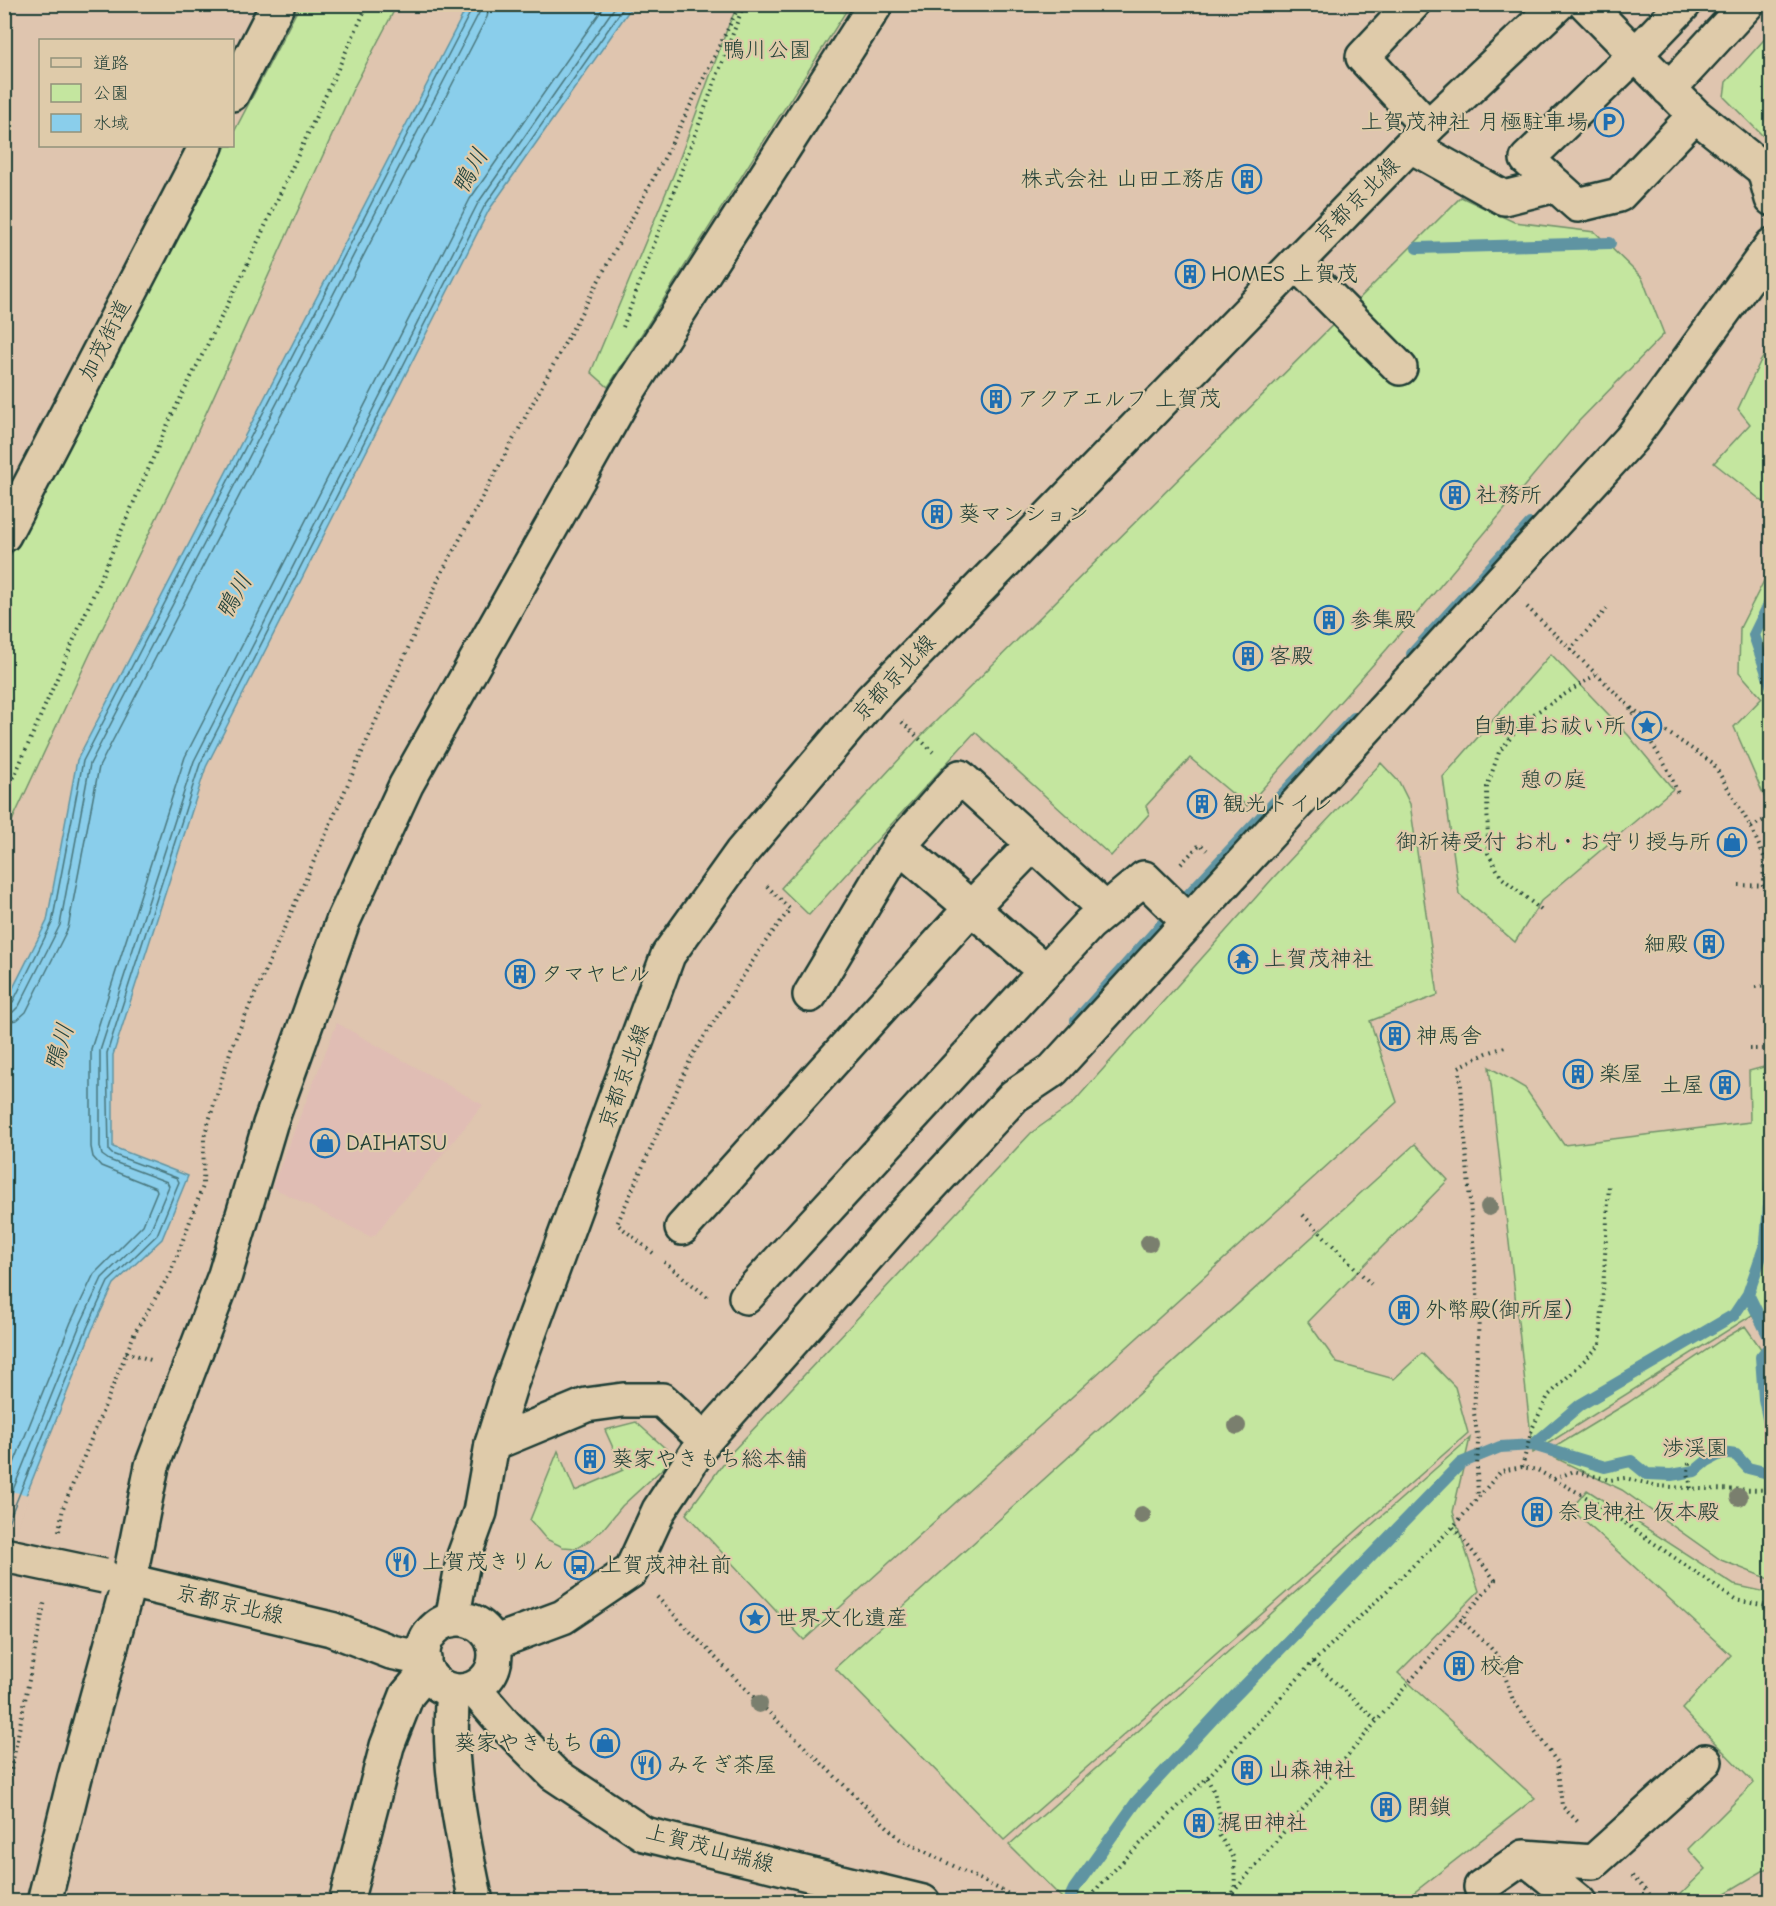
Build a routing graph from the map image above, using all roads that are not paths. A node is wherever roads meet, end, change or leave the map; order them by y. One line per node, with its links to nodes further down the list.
1 (278, 4): 10 (main road)
2 (876, 4): 32 (main road)
3 (1413, 4): 12 (main road)
4 (1558, 4): 12 (main road, 京都京北線)
5 (1586, 4): 8 (main road)
6 (1684, 4): 8 (main road)
7 (1747, 4): 9 (main road)
8 (1636, 54): 9 (main road); 15 (main road)
9 (1669, 89): 11 (main road)
10 (234, 90)
11 (1695, 115): 14 (main road); 15 (main road)
12 (1419, 137): 15 (main road); 17 (main road, 京都京北線)
13 (205, 147): 19 (main road, 加茂街道)
14 (1769, 176)
15 (1556, 185)
16 (1772, 244): 24 (main road)
17 (1296, 263): 18 (main road); 30 (main road, 京都京北線)
18 (1400, 368)
19 (4, 536)
20 (1033, 844): 21 (main road); 22 (main road); 23 (main road)
21 (900, 846): 22 (main road); 26 (main road)
22 (971, 908): 25 (main road); 27 (main road)
23 (1106, 910): 24 (main road); 25 (main road)
24 (1189, 922): 29 (main road)
25 (1045, 971): 28 (main road)
26 (810, 994)
27 (682, 1228)
28 (731, 1300)
29 (705, 1440): 30 (main road); 33 (main road)
30 (492, 1444): 33 (main road, 京都京北線)
31 (4, 1555): 32 (main road, 京都京北線, bridge)
32 (116, 1578): 33 (main road, 京都京北線); 38 (main road)
33 (450, 1642): 34 (main road, 京都京北線); 34 (main road, 京都京北線); 39 (main road)
34 (464, 1690): 40 (main road); 41 (main road, 上賀茂山端線)
35 (1705, 1761): 36 (main road)
36 (1524, 1857): 37 (main road); 42 (main road)
37 (1481, 1897)
38 (45, 1902)
39 (346, 1902)
40 (476, 1902)
41 (923, 1902)
42 (1579, 1902)

